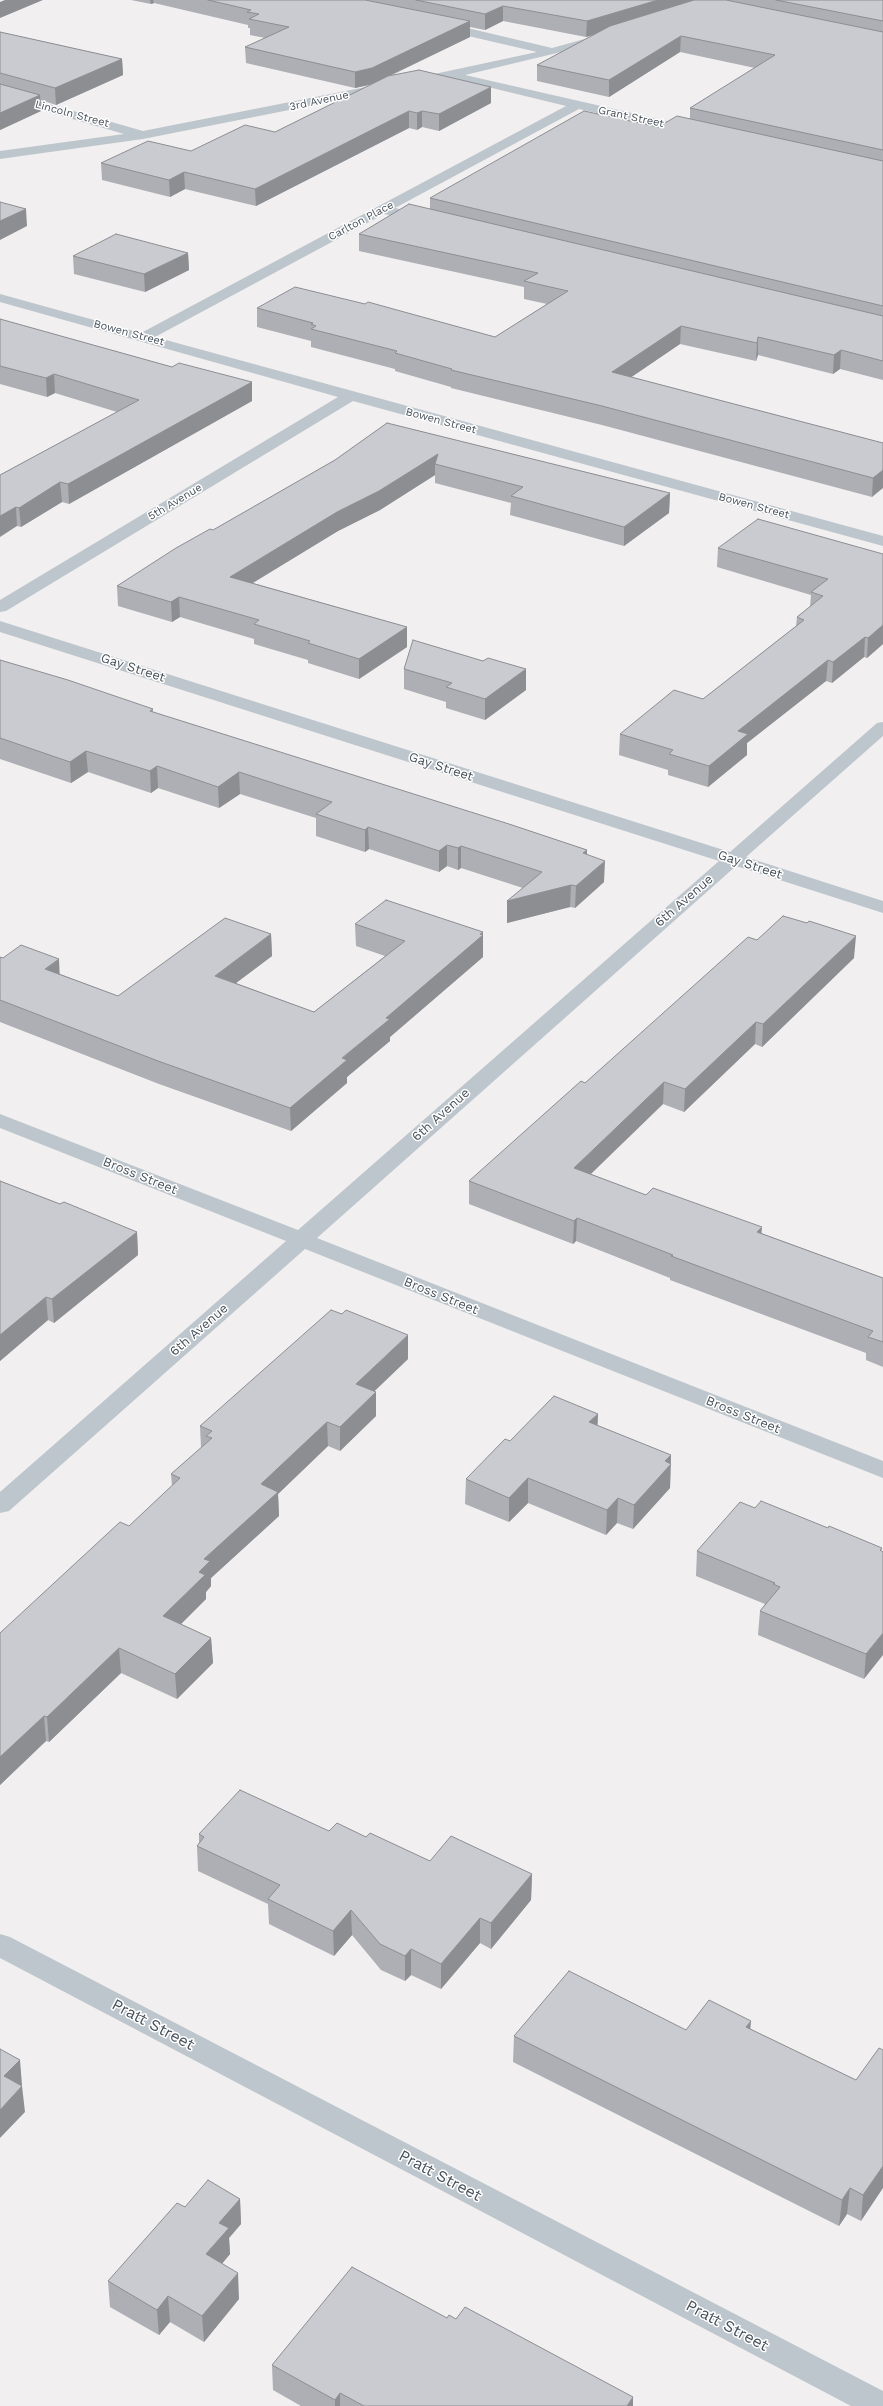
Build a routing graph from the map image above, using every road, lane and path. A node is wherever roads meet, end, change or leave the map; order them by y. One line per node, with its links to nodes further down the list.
1 (432, 24): 3 (street)
2 (609, 37): 3 (street, 3rd Avenue)
3 (553, 52): 4 (street, 3rd Avenue)
4 (449, 75): 6 (street, Grant Street); 8 (street, 3rd Avenue)
5 (0, 94): 8 (street, Lincoln Street)
6 (577, 105): 7 (street, Grant Street); 10 (street, Carlton Place)
7 (706, 134)
8 (143, 135): 9 (street, 3rd Avenue)
9 (0, 155)
10 (382, 209): 11 (street); 13 (street, Carlton Place)
11 (436, 222)
12 (0, 298): 13 (street, Bowen Street)
13 (144, 337): 14 (street, Bowen Street)
14 (351, 396): 15 (street, Bowen Street); 16 (street, 5th Avenue)
15 (883, 541)
16 (0, 607)
17 (0, 626): 19 (street, Gay Street)
18 (883, 727): 19 (street, 6th Avenue)
19 (731, 859): 20 (street, Gay Street); 22 (street, 6th Avenue)
20 (883, 907)
21 (0, 1120): 22 (street, Bross Street)
22 (301, 1240): 23 (street, Bross Street); 24 (street, 6th Avenue)
23 (883, 1470)
24 (0, 1505)
25 (0, 1945): 26 (street, Pratt Street)
26 (881, 2406)

